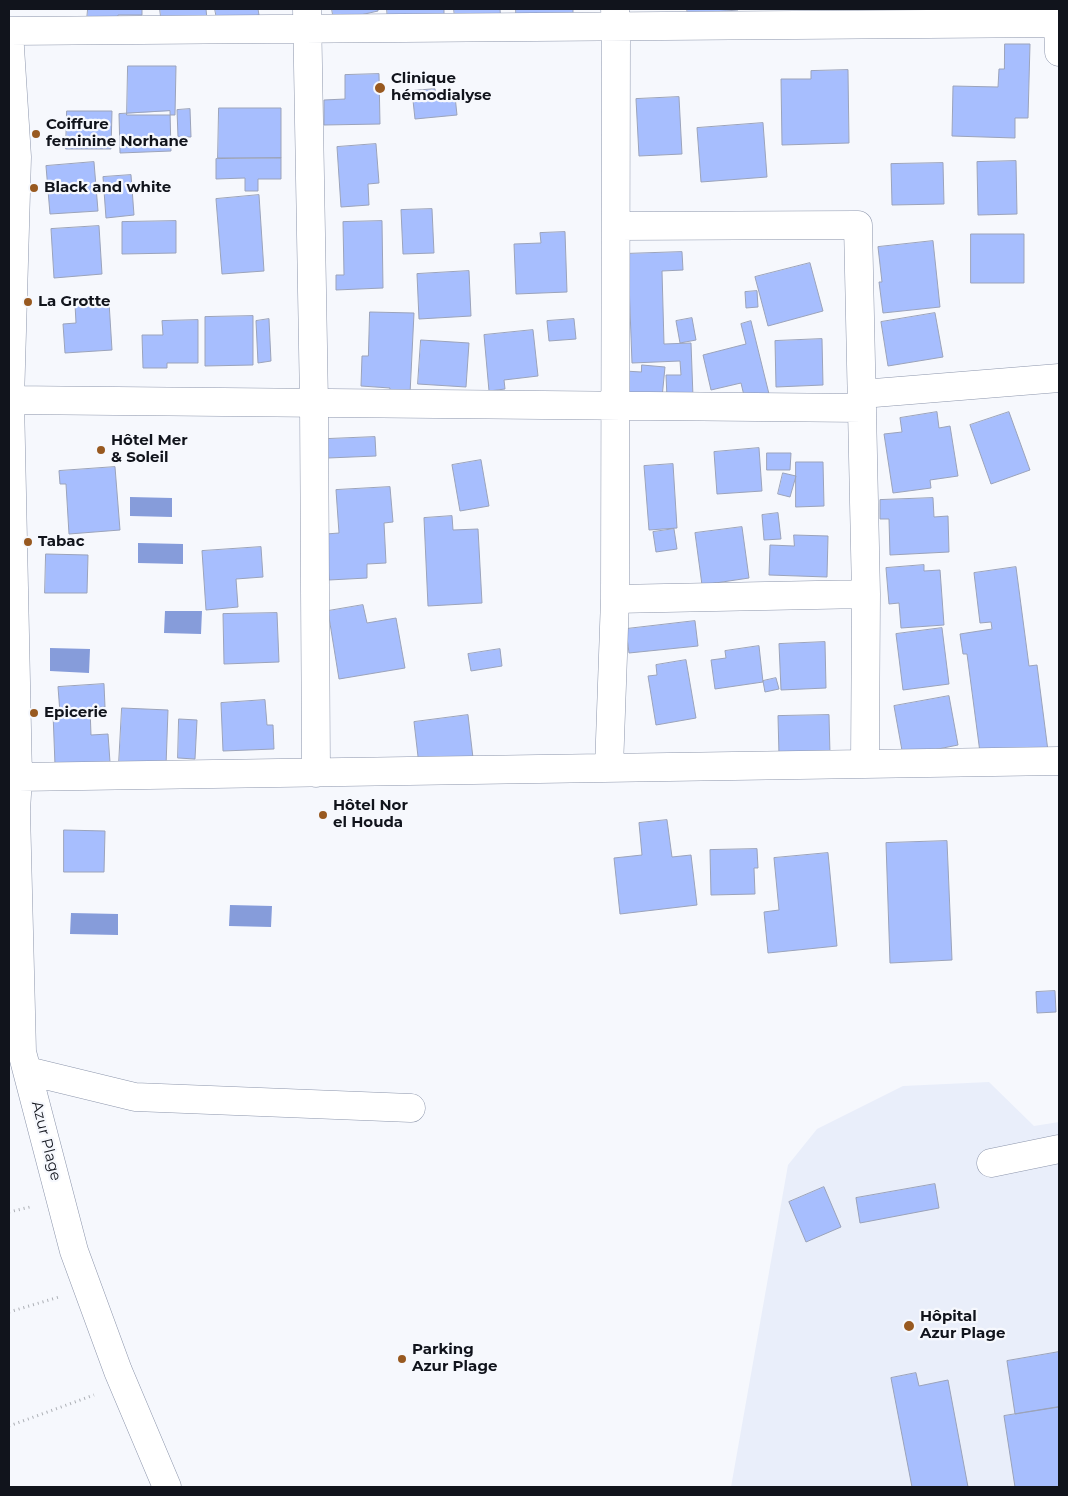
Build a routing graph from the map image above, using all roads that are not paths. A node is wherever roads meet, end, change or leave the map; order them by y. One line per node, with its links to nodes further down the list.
1 (1056, 16): 2 (street); 5 (street)
2 (616, 18): 3 (street); 6 (street)
3 (307, 19): 4 (street); 10 (street)
4 (9, 32): 8 (street, Azur Plage)
5 (1059, 52)
6 (616, 226): 9 (street); 11 (street)
7 (1059, 378): 9 (street)
8 (9, 400): 10 (street); 18 (street, Azur Plage)
9 (862, 401): 11 (street); 12 (street)
10 (314, 403): 11 (street); 17 (street)
11 (616, 406): 13 (street)
12 (866, 594): 13 (street); 15 (street)
13 (615, 599): 16 (street)
14 (1059, 761): 15 (street)
15 (865, 764): 16 (street)
16 (609, 768): 17 (street)
17 (316, 773): 18 (street)
18 (18, 777): 19 (street, Azur Plage)
19 (28, 1071): 20 (street); 23 (street, Azur Plage)
20 (411, 1108)
21 (1059, 1149): 22 (street)
22 (991, 1163)
23 (168, 1487)

